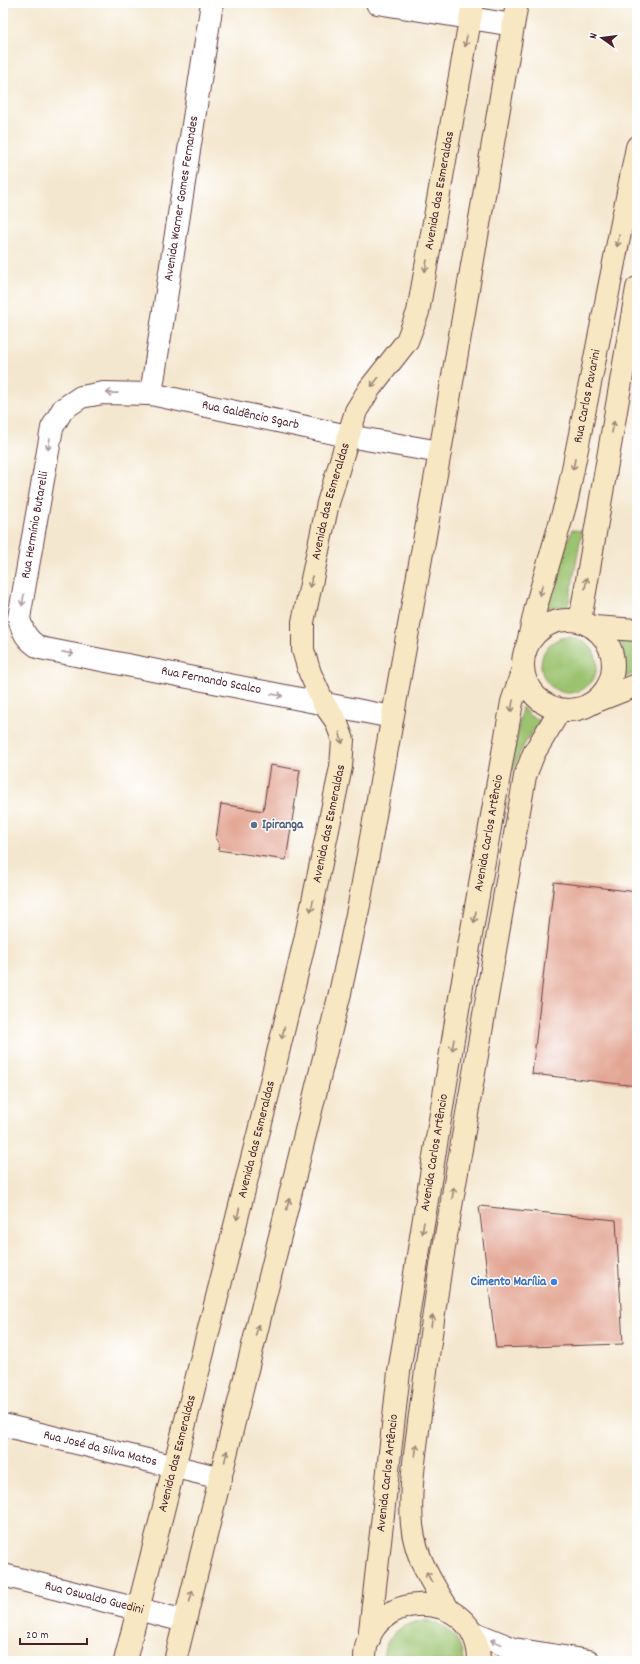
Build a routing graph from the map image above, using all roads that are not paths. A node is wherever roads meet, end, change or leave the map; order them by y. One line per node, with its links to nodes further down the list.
1 (212, 3): 9 (street, Avenida Warner Gomes Fernandes)
2 (376, 3): 4 (street)
3 (517, 3): 5 (main road)
4 (472, 11): 5 (street); 11 (main road, Avenida das Esmeraldas, one-way to 11)
5 (513, 25): 12 (main road)
6 (637, 147): 7 (main road, Rua Carlos Pavarini)
7 (630, 219): 13 (main road, Rua Carlos Pavarini, one-way to 13)
8 (637, 288): 14 (main road, one-way to 8)
9 (151, 394): 10 (street, Rua Galdêncio Sgarb, one-way to 10); 11 (street, Rua Galdêncio Sgarb)
10 (63, 409): 17 (street, Rua Hermínio Butarelli, one-way to 17)
11 (348, 436): 12 (street, Rua Galdêncio Sgarb); 22 (main road, Avenida das Esmeraldas, one-way to 22)
12 (440, 452): 24 (main road)
13 (567, 499): 14 (main road); 18 (main road, Rua Carlos Pavarini, one-way to 18)
14 (599, 504): 15 (main road, one-way to 14)
15 (587, 624): 16 (main road); 18 (main road); 21 (main road)
16 (637, 630)
17 (30, 642): 22 (street, Rua Fernando Scalco, one-way to 22)
18 (528, 643): 19 (main road)
19 (522, 669): 23 (main road); 33 (main road, Avenida Carlos Artêncio, one-way to 33)
20 (637, 685): 21 (main road)
21 (592, 703): 23 (main road)
22 (324, 704): 24 (street, Rua Fernando Scalco); 26 (main road, Avenida das Esmeraldas, one-way to 26)
23 (560, 710): 30 (main road, Avenida Carlos Artêncio, one-way to 23)
24 (392, 717): 27 (main road, one-way to 24)
25 (3, 1425): 26 (street, Rua José da Silva Matos)
26 (174, 1468): 27 (street, Rua José da Silva Matos); 29 (main road, Avenida das Esmeraldas)
27 (221, 1478): 31 (main road, one-way to 27)
28 (3, 1575): 29 (street, Rua Oswaldo Guedini)
29 (137, 1609): 31 (street, Rua Oswaldo Guedini); 34 (main road, Avenida das Esmeraldas)
30 (449, 1610): 32 (main road); 33 (main road)
31 (185, 1621): 35 (main road)
32 (472, 1632): 36 (main road); 37 (street, one-way to 32)
33 (366, 1654)
34 (125, 1661)
35 (175, 1661)
36 (479, 1661)
37 (589, 1661)

